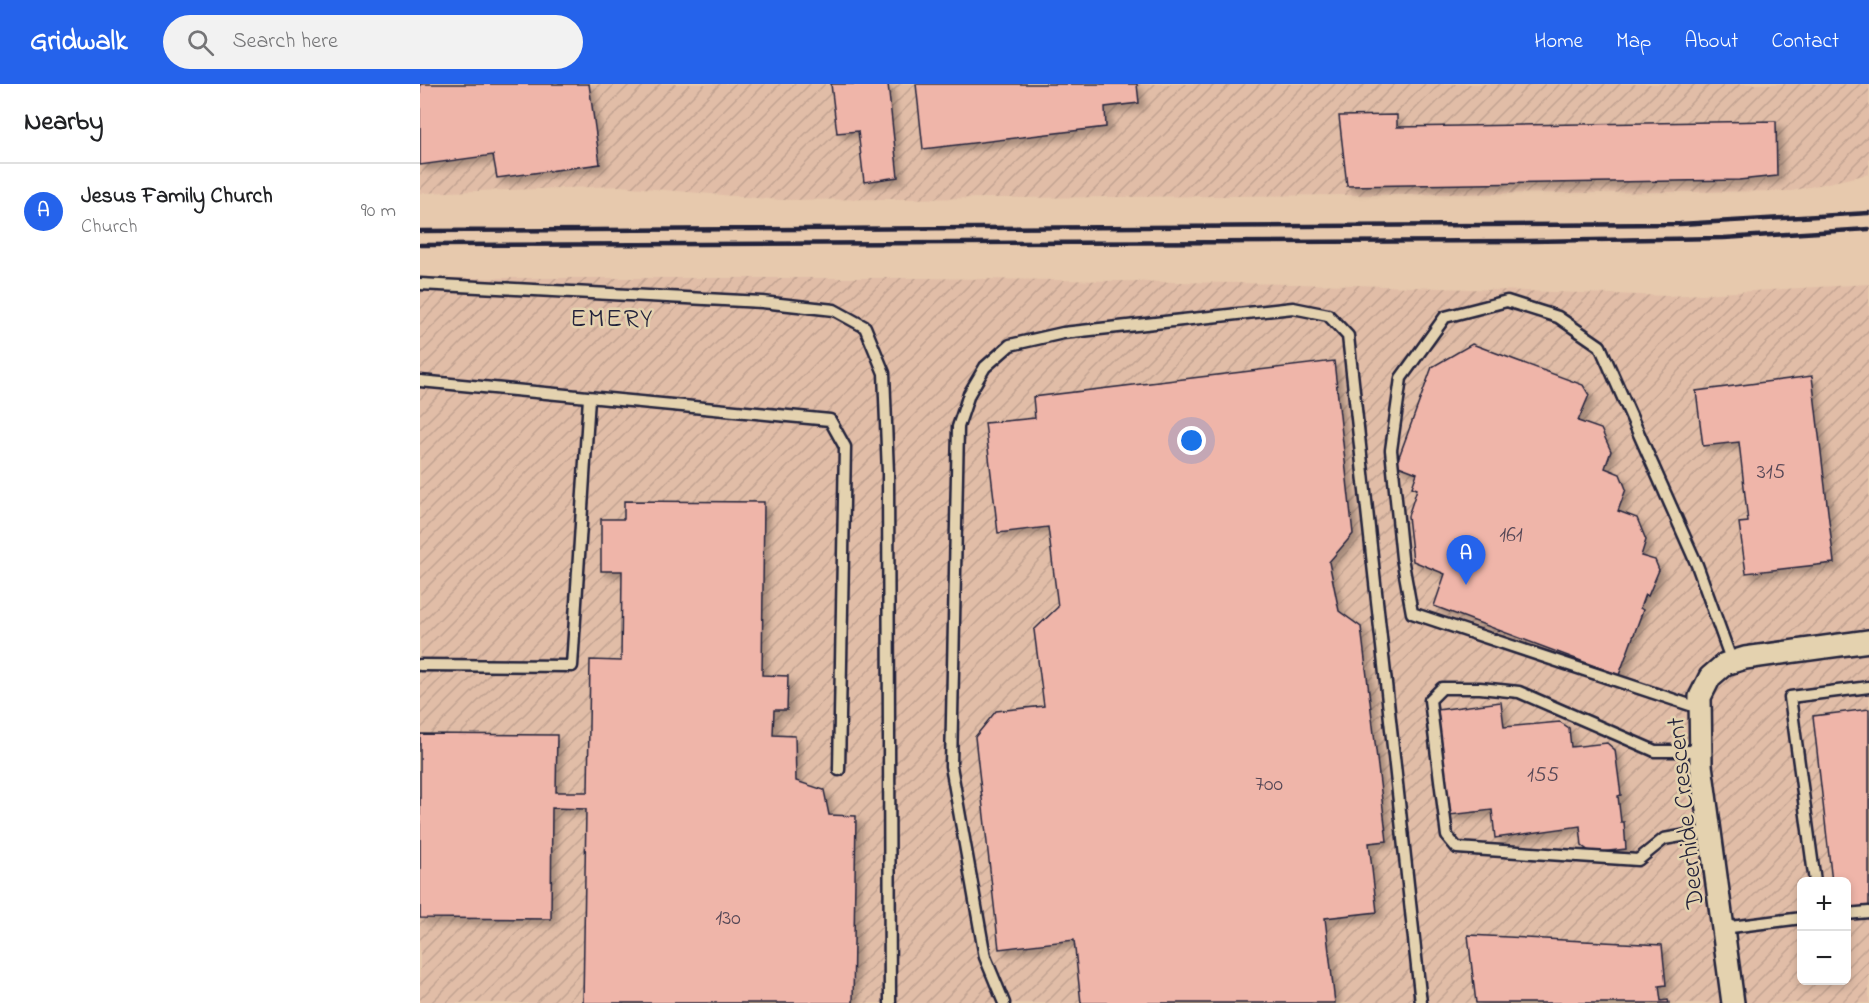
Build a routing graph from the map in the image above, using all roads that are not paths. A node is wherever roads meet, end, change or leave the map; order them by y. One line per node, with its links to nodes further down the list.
1 (420, 284): 17 (lane)
2 (420, 381): 3 (lane)
3 (589, 398): 6 (lane); 10 (lane)
4 (1869, 641): 5 (street, Deerhide Crescent)
5 (1732, 662): 8 (street, Deerhide Crescent); 8 (lane)
6 (420, 665)
7 (1869, 687): 12 (lane)
8 (1699, 708): 9 (street, Deerhide Crescent)
9 (1700, 751): 11 (street, Deerhide Crescent); 11 (lane)
10 (839, 770)
11 (1710, 831): 16 (street, Deerhide Crescent)
12 (1814, 877)
13 (1869, 912): 14 (lane)
14 (1851, 914)
15 (1797, 919): 16 (lane)
16 (1723, 928): 20 (street, Deerhide Crescent)
17 (890, 1003)
18 (1004, 1003): 19 (lane)
19 (1421, 1003)
20 (1733, 1003)

